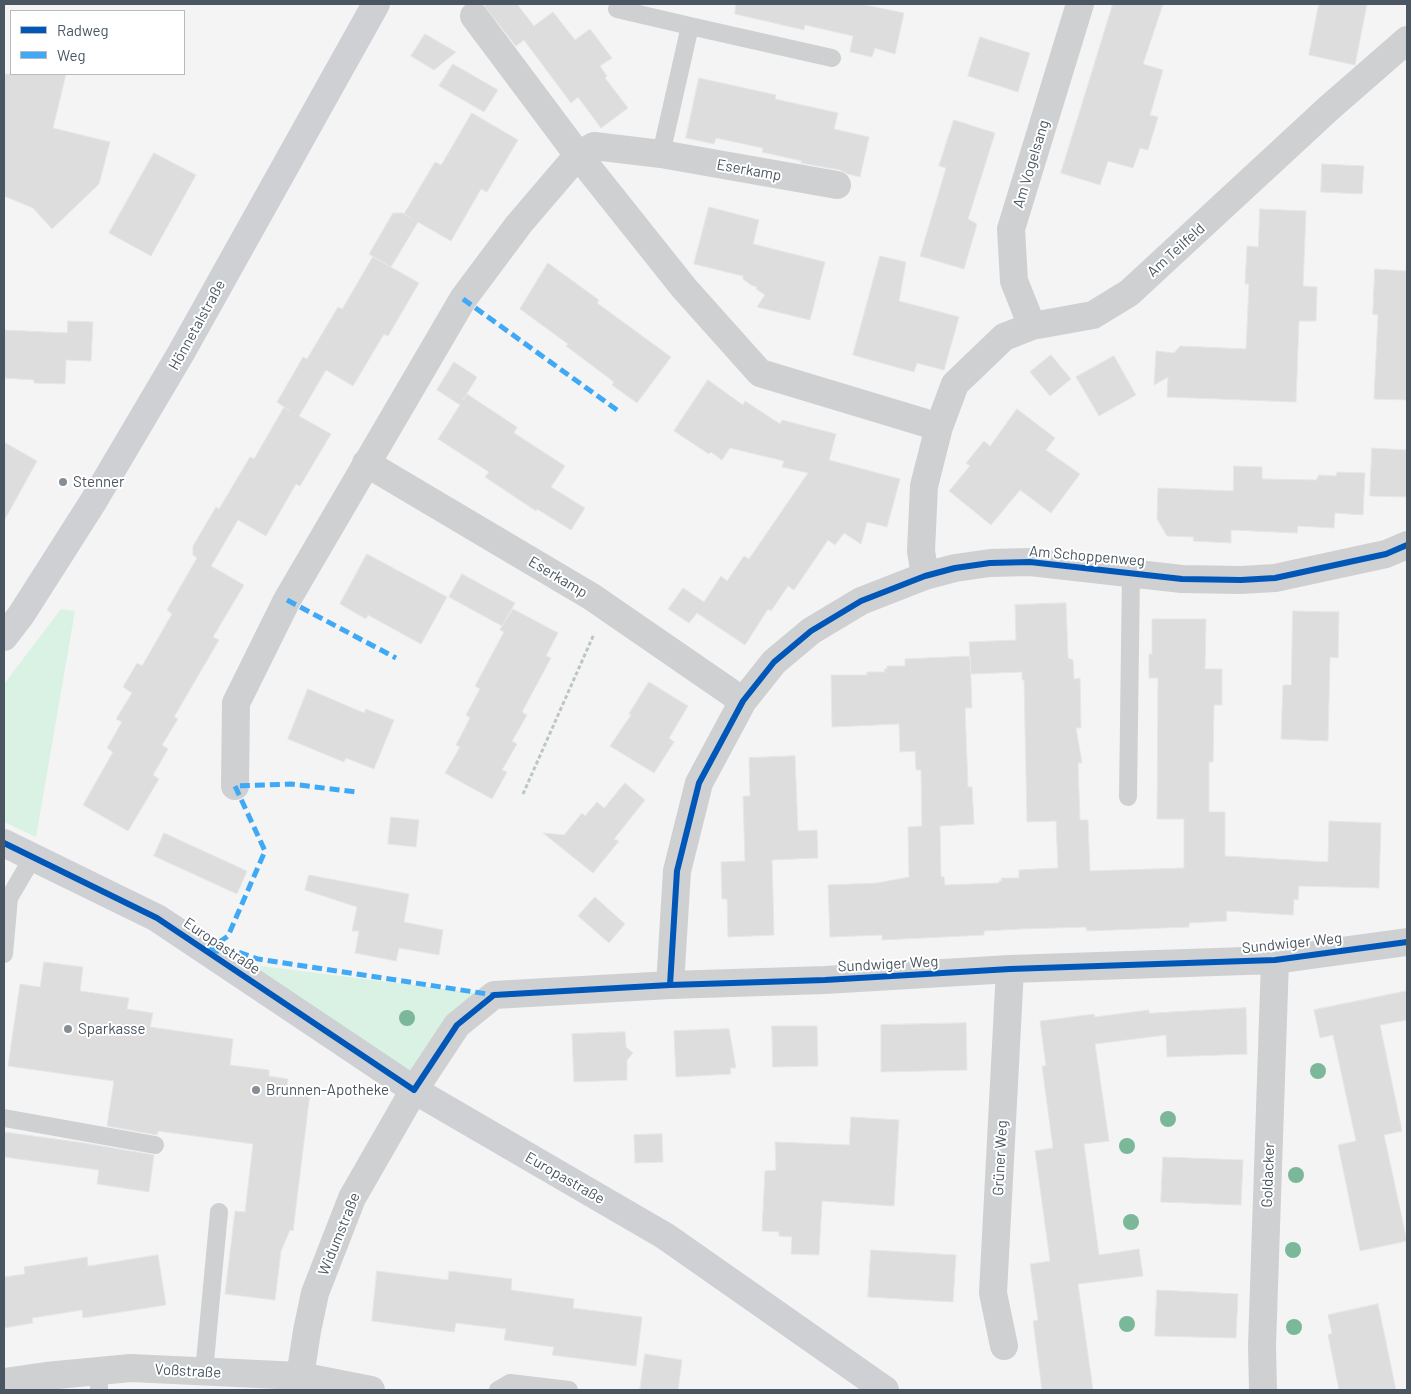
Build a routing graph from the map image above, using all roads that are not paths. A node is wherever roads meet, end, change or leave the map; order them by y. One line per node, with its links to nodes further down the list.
1 (376, 4): 17 (street, Hönnetalstraße)
2 (1080, 4): 11 (street, Am Vogelsang)
3 (617, 9): 5 (lane)
4 (474, 16): 9 (street)
5 (690, 26): 7 (lane); 8 (lane)
6 (1407, 40): 11 (street, Am Teilfeld)
7 (832, 58)
8 (662, 154): 9 (street, Eserkamp); 10 (street, Eserkamp)
9 (578, 155): 12 (street); 13 (street, Eserkamp)
10 (837, 185)
11 (1032, 326): 12 (street, Am Teilfeld)
12 (939, 427): 16 (street, Am Teilfeld)
13 (366, 463): 18 (street, Eserkamp); 19 (street, Eserkamp)
14 (1407, 545): 15 (street, Am Schoppenweg)
15 (1131, 572): 16 (street, Am Schoppenweg); 20 (lane)
16 (926, 576): 18 (street, Am Schoppenweg)
17 (4, 637)
18 (743, 701): 27 (street, Am Schoppenweg)
19 (235, 786)
20 (1128, 796)
21 (4, 843): 22 (street, Europastraße)
22 (33, 857): 24 (lane); 28 (street, Europastraße)
23 (1407, 942): 25 (street, Sundwiger Weg)
24 (4, 954)
25 (1275, 960): 26 (street, Sundwiger Weg); 41 (street, Goldacker)
26 (1010, 969): 27 (street, Sundwiger Weg); 32 (street, Grüner Weg)
27 (670, 985): 28 (street, Sundwiger Weg)
28 (414, 1090): 36 (street, Widumstraße); 40 (street, Europastraße)
29 (4, 1118): 30 (lane)
30 (155, 1145)
31 (219, 1212): 33 (lane)
32 (1004, 1346)
33 (204, 1372): 34 (street, Voßstraße); 36 (street, Voßstraße)
34 (99, 1381): 35 (street, Voßstraße)
35 (4, 1382)
36 (300, 1383): 37 (street, Voßstraße)
37 (371, 1390)
38 (498, 1390): 39 (lane)
39 (570, 1390)
40 (885, 1390)
41 (1263, 1390)

